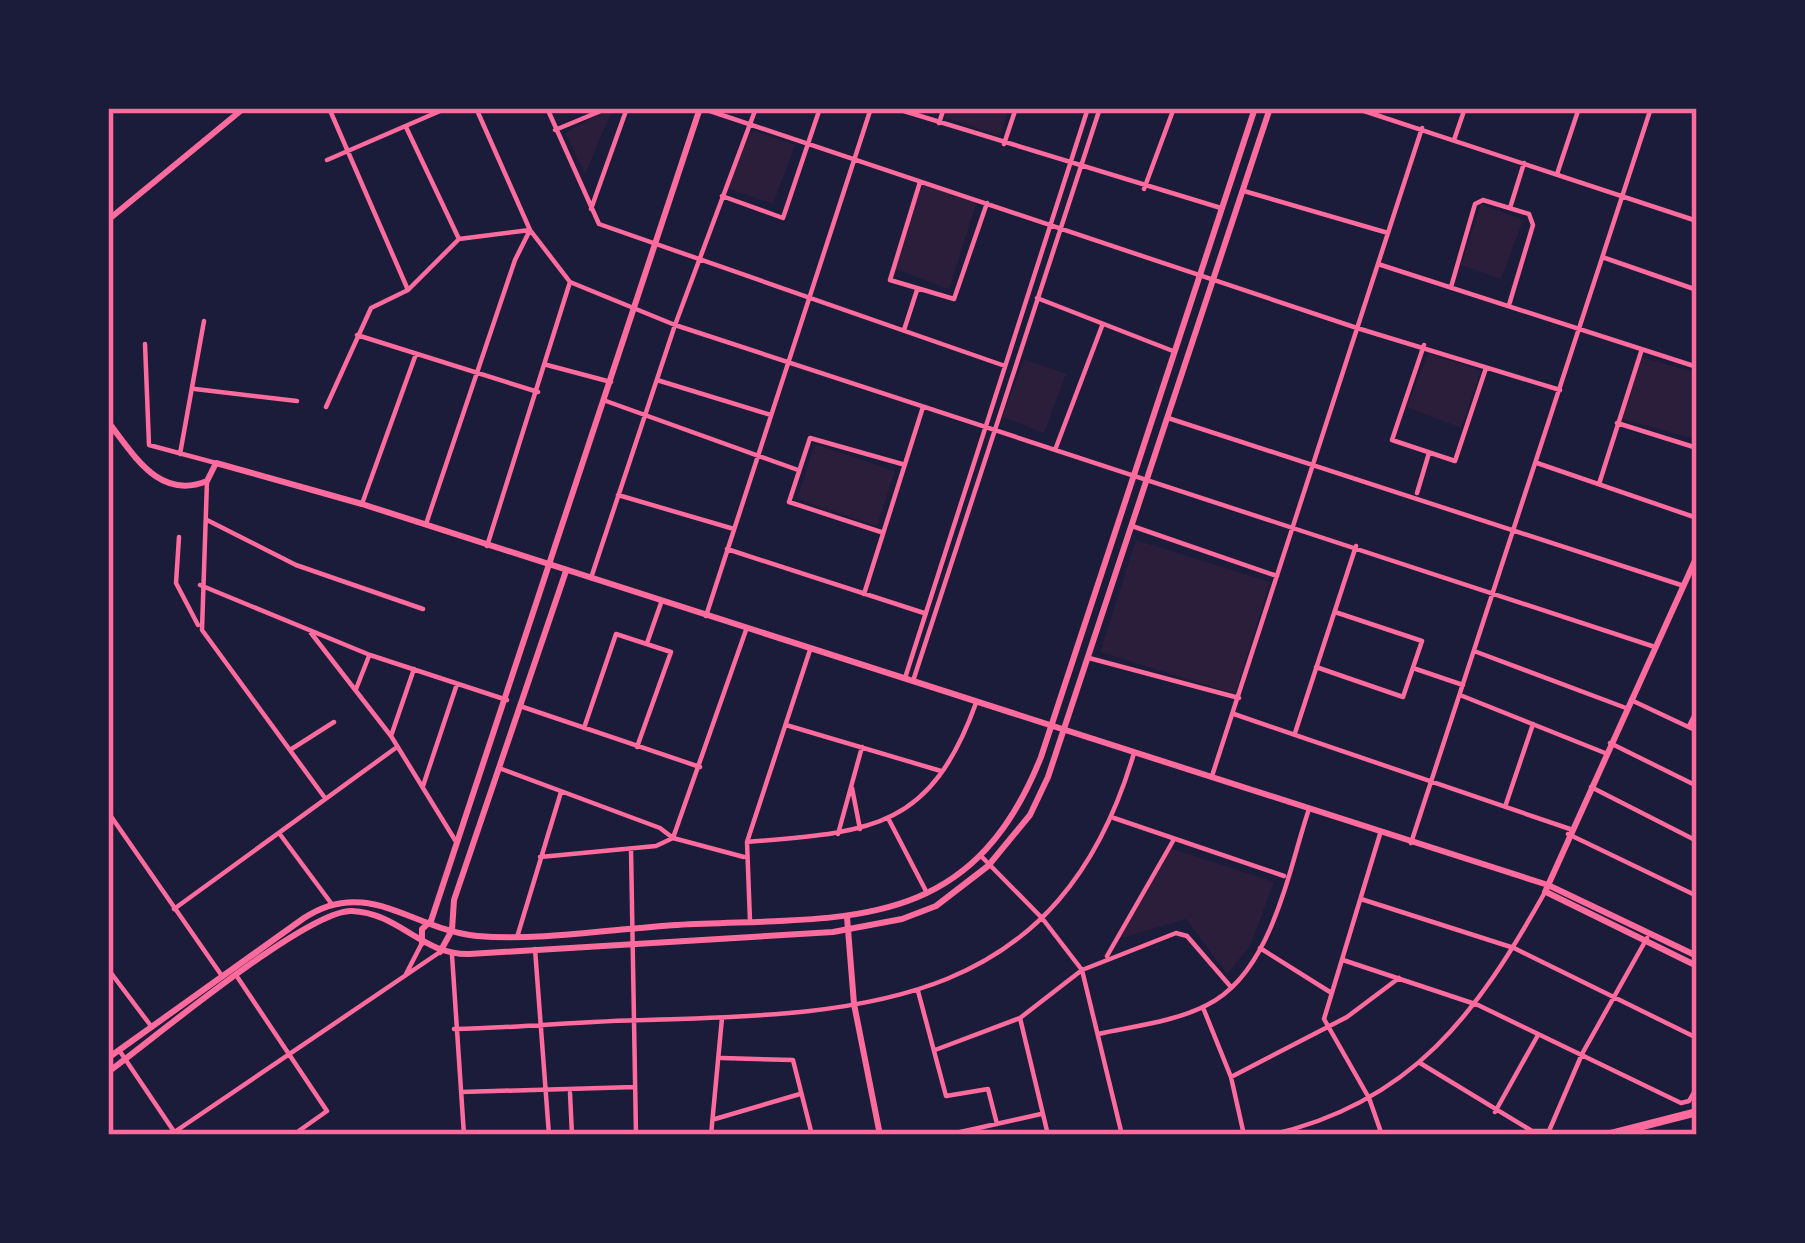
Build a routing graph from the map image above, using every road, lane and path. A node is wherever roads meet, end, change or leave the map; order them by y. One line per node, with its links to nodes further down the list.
1 (244, 108): 48 (street)
2 (329, 108): 32 (street)
3 (447, 108): 26 (street)
4 (476, 108): 52 (street)
5 (547, 108): 28 (street)
6 (608, 108): 28 (street)
7 (627, 108): 45 (street)
8 (701, 108): 25 (street); 55 (street)
9 (756, 108): 25 (street)
10 (820, 108): 31 (street)
11 (872, 108): 34 (street)
12 (894, 108): 24 (street)
13 (944, 108): 24 (street)
14 (1016, 108): 30 (street)
15 (1088, 108): 36 (street)
16 (1100, 108): 37 (street)
17 (1174, 108): 40 (street)
18 (1255, 108): 46 (street)
19 (1270, 108): 41 (street)
20 (1355, 108): 27 (street)
21 (1465, 108): 29 (street)
22 (1579, 108): 38 (street)
23 (1652, 108): 43 (street)
24 (939, 123): 30 (street)
25 (750, 124): 31 (street); 42 (street)
26 (406, 127): 32 (street); 54 (street)
27 (1422, 128): 29 (street); 53 (street)
28 (556, 130): 45 (street)
29 (1454, 140): 35 (street)
30 (1004, 144): 36 (street)
31 (808, 146): 34 (street); 42 (street)
32 (349, 152): 33 (street); 64 (street)
33 (327, 160)
34 (853, 160): 39 (street); 67 (street)
35 (1524, 163): 38 (street); 47 (street)
36 (1067, 166): 37 (street); 50 (street)
37 (1078, 169): 40 (street); 51 (street)
38 (1557, 174): 43 (street)
39 (920, 182): 44 (street); 63 (street)
40 (1144, 189): 46 (street)
41 (1242, 191): 53 (street); 60 (street)
42 (722, 196): 57 (street)
43 (1625, 197): 49 (street); 56 (street)
44 (987, 203): 50 (street); 63 (street)
45 (591, 208): 55 (street)
46 (1220, 208): 59 (street)
47 (1510, 208): 62 (street); 68 (street)
48 (108, 220)
49 (1697, 220)
50 (1048, 225): 51 (street); 84 (street)
51 (1058, 228): 59 (street); 66 (street)
52 (530, 230): 54 (street); 61 (street); 87 (street)
53 (1388, 233): 58 (street)
54 (459, 239): 64 (street)
55 (655, 244): 57 (street); 69 (street)
56 (1605, 258): 65 (street); 75 (street)
57 (700, 261): 67 (street); 72 (street)
58 (1378, 264): 62 (street); 73 (street)
59 (1198, 273): 60 (street); 80 (street)
60 (1213, 280): 73 (street); 99 (street)
61 (570, 282): 69 (street); 83 (street)
62 (1451, 287): 68 (street)
63 (917, 289): 74 (street)
64 (408, 290): 76 (street)
65 (1697, 290)
66 (1037, 298): 71 (street); 103 (street)
67 (809, 300): 74 (street); 82 (street)
68 (1509, 305): 75 (street)
69 (635, 309): 72 (street); 89 (street)
70 (204, 321): 90 (street)
71 (1102, 324): 80 (street); 105 (street)
72 (675, 325): 82 (street); 88 (street)
73 (1357, 328): 78 (street); 109 (street)
74 (904, 330): 84 (street)
75 (1578, 331): 79 (street); 91 (street)
76 (358, 335): 81 (street); 95 (street)
77 (145, 344): 107 (street)
78 (1424, 345): 85 (street); 106 (street)
79 (1642, 350): 86 (street); 101 (street)
80 (1173, 351): 114 (street)
81 (416, 354): 87 (street); 120 (street)
82 (788, 361): 96 (street); 98 (street)
83 (548, 364): 89 (street); 92 (street)
84 (1005, 366): 102 (street)
85 (1486, 366): 91 (street); 106 (street)
86 (1697, 367)
87 (475, 372): 92 (street); 123 (street)
88 (657, 380): 97 (street); 98 (street)
89 (612, 382): 93 (street)
90 (195, 388): 94 (street); 107 (street)
91 (1560, 389): 111 (street)
92 (538, 392): 130 (street)
93 (606, 400): 97 (street); 134 (street)
94 (296, 401)
95 (326, 407)
96 (923, 407): 102 (street); 112 (street)
97 (644, 414): 108 (street); 118 (street)
98 (771, 415): 108 (street)
99 (1168, 418): 109 (street); 116 (street)
100 (108, 422): 115 (street)
101 (1618, 423): 104 (street); 117 (street)
102 (985, 427): 103 (street); 145 (street)
103 (995, 430): 105 (street); 159 (street)
104 (1696, 448)
105 (1055, 450): 114 (street)
106 (1429, 453): 119 (street)
107 (180, 454): 110 (street)
108 (758, 456): 113 (street); 127 (street)
109 (1314, 462): 119 (street); 125 (street)
110 (216, 463): 115 (street); 120 (street)
111 (1538, 463): 117 (street); 126 (street)
112 (902, 464): 113 (street); 128 (street)
113 (799, 471): 128 (street)
114 (1134, 477): 116 (street); 176 (street)
115 (207, 481): 122 (street)
116 (1147, 481): 124 (street); 125 (street)
117 (1599, 484): 121 (street)
118 (618, 495): 127 (street); 137 (street)
119 (1416, 495): 126 (street)
120 (362, 504): 123 (street)
121 (1697, 518)
122 (206, 520): 138 (street); 143 (street)
123 (426, 524): 130 (street)
124 (1132, 526): 136 (street); 155 (street)
125 (1293, 526): 131 (street); 136 (street)
126 (1515, 527): 139 (street); 140 (street)
127 (734, 530): 132 (street)
128 (881, 532): 141 (street)
129 (179, 537): 147 (street)
130 (487, 546): 134 (street)
131 (1356, 546): 140 (street); 144 (street)
132 (727, 549): 141 (street); 146 (street)
133 (1697, 556): 139 (street)
134 (552, 566): 135 (street); 165 (street)
135 (566, 571): 137 (street); 168 (street)
136 (1277, 576): 164 (street)
137 (591, 578): 142 (street)
138 (200, 584): 147 (street); 149 (street)
139 (1683, 586): 151 (street)
140 (1494, 593): 151 (street); 153 (street)
141 (864, 594): 145 (street)
142 (661, 603): 146 (street); 150 (street)
143 (423, 609)
144 (1335, 612): 156 (street); 157 (street)
145 (924, 613): 159 (street)
146 (706, 616): 148 (street)
147 (202, 630): 185 (street)
148 (746, 630): 152 (street); 188 (street)
149 (311, 632): 154 (street); 162 (street)
150 (647, 643): 175 (street); 183 (street)
151 (1655, 647): 167 (street)
152 (811, 650): 159 (street); 173 (street)
153 (1474, 651): 161 (street); 167 (street)
154 (370, 655): 158 (street); 162 (street)
155 (1089, 658): 164 (street); 178 (street)
156 (1316, 667): 157 (street); 179 (street)
157 (1413, 668): 161 (street)
158 (414, 669): 160 (street); 180 (street)
159 (909, 680): 166 (street)
160 (457, 684): 165 (street); 194 (street)
161 (1463, 685): 163 (street)
162 (356, 689): 180 (street)
163 (1460, 695): 172 (street); 192 (street)
164 (1238, 698): 170 (street)
165 (507, 700): 214 (street)
166 (976, 703): 176 (street); 190 (street)
167 (1629, 704): 174 (street); 181 (street)
168 (520, 706): 175 (street); 189 (street)
169 (1697, 710): 174 (street)
170 (1234, 714): 179 (street); 191 (street)
171 (334, 722): 185 (street)
172 (1533, 724): 187 (street); 199 (street)
173 (786, 725): 184 (street); 212 (street)
174 (1689, 726): 177 (street)
175 (584, 728): 183 (street)
176 (1050, 728): 178 (street); 217 (street)
177 (1697, 731)
178 (1064, 733): 186 (street); 219 (street)
179 (1295, 733): 192 (street)
180 (391, 736): 182 (street)
181 (1610, 743): 187 (street); 195 (street)
182 (397, 747): 194 (street); 198 (street)
183 (637, 747): 188 (street)
184 (862, 747): 190 (street); 193 (street)
185 (290, 750): 198 (street)
186 (1134, 753): 191 (street); 203 (street)
187 (1605, 753): 196 (street)
188 (700, 767): 209 (street)
189 (499, 768): 197 (street); 232 (street)
190 (944, 772): 202 (street)
191 (1212, 776): 200 (street)
192 (1433, 778): 199 (street); 213 (street)
193 (851, 785): 204 (street); 207 (street)
194 (423, 786): 214 (street)
195 (1697, 786)
196 (1591, 788): 205 (street); 211 (street)
197 (561, 792): 209 (street); 218 (street)
198 (325, 798): 206 (street)
199 (1506, 804): 205 (street)
200 (1310, 809): 208 (street); 220 (street)
201 (108, 812): 226 (street)
202 (888, 818): 204 (street); 222 (street)
203 (1114, 818): 210 (street); 228 (street)
204 (860, 830): 207 (street)
205 (1569, 831): 221 (street); 223 (street)
206 (279, 832): 225 (street); 226 (street)
207 (838, 834): 212 (street)
208 (1380, 834): 213 (street); 224 (street)
209 (673, 838): 215 (street); 216 (street)
210 (1173, 841): 220 (street); 244 (street)
211 (1697, 841)
212 (747, 842): 216 (street)
213 (1411, 843): 221 (street)
214 (458, 845): 229 (street)
215 (631, 849): 218 (street); 231 (street)
216 (744, 856): 230 (street)
217 (981, 856): 219 (street); 222 (street)
218 (540, 857): 234 (street)
219 (988, 866): 228 (street); 233 (street)
220 (1286, 877): 238 (street)
221 (1544, 888): 235 (street); 239 (street)
222 (928, 894): 227 (street)
223 (1697, 896)
224 (1361, 899): 239 (street); 245 (street)
225 (332, 903): 229 (street); 249 (street)
226 (174, 909): 249 (street)
227 (847, 917): 230 (street); 233 (street)
228 (1042, 918): 248 (street); 254 (street)
229 (431, 921): 232 (street); 236 (street)
230 (749, 921): 231 (street)
231 (633, 928): 234 (street); 237 (street)
232 (452, 930): 234 (street); 241 (street)
233 (849, 930): 237 (street); 257 (street)
234 (518, 934)
235 (1647, 936): 243 (street); 246 (street); 256 (street)
236 (422, 943): 241 (street); 250 (street); 251 (street)
237 (633, 945): 240 (street); 262 (street)
238 (1260, 948): 253 (street); 255 (street)
239 (1514, 948): 256 (street); 258 (street)
240 (535, 949): 242 (street); 264 (street)
241 (440, 952): 242 (street); 251 (street)
242 (452, 954): 265 (street)
243 (1697, 956)
244 (1106, 958): 248 (street); 253 (street)
245 (1343, 960): 252 (street); 255 (street)
246 (1697, 965)
247 (108, 969): 263 (street)
248 (1082, 970): 261 (street); 267 (street)
249 (223, 976): 263 (street)
250 (238, 978): 272 (street); 276 (street)
251 (403, 978): 272 (street)
252 (1400, 978): 258 (street); 266 (street)
253 (1231, 988): 259 (street)
254 (918, 991): 257 (street); 271 (street)
255 (1330, 992): 266 (street)
256 (1613, 998): 269 (street); 274 (street)
257 (854, 1004): 260 (street); 304 (street)
258 (1478, 1005): 268 (street); 277 (street)
259 (1203, 1008): 267 (street); 279 (street)
260 (722, 1018): 262 (street); 275 (street)
261 (1019, 1018): 271 (street); 289 (street)
262 (634, 1020): 264 (street); 280 (street)
263 (151, 1026): 273 (street)
264 (540, 1027): 265 (street); 284 (street)
265 (454, 1029): 282 (street)
266 (1326, 1029): 279 (street); 286 (street)
267 (1098, 1034): 307 (street)
268 (1538, 1035): 274 (street); 287 (street)
269 (1697, 1038)
270 (108, 1044): 273 (street)
271 (935, 1050): 292 (street)
272 (289, 1053): 294 (street); 297 (street)
273 (114, 1054): 276 (street)
274 (1582, 1054): 281 (street); 287 (street)
275 (722, 1058): 285 (street); 290 (street)
276 (125, 1059): 278 (street); 295 (street)
277 (1420, 1063): 286 (street); 287 (street)
278 (108, 1072)
279 (1232, 1077): 308 (street)
280 (635, 1087): 283 (street); 301 (street)
281 (1697, 1087)
282 (460, 1091): 284 (street); 298 (street)
283 (570, 1091): 284 (street); 300 (street)
284 (546, 1093): 299 (street)
285 (800, 1094): 290 (street); 303 (street)
286 (1369, 1097): 293 (street); 311 (street)
287 (1495, 1112)
288 (1697, 1112): 291 (main road)
289 (1043, 1114): 292 (street); 306 (street)
290 (715, 1119): 302 (street)
291 (1665, 1120): 312 (main road); 313 (street)
292 (997, 1124): 305 (street)
293 (1307, 1124): 309 (street); 310 (street)
294 (184, 1125): 295 (street); 296 (street)
295 (172, 1133)
296 (191, 1135)
297 (293, 1135)
298 (464, 1135)
299 (549, 1135)
300 (572, 1135)
301 (636, 1135)
302 (711, 1135)
303 (812, 1135)
304 (880, 1135)
305 (947, 1135)
306 (1048, 1135)
307 (1122, 1135)
308 (1244, 1135)
309 (1270, 1135)
310 (1310, 1135)
311 (1382, 1135)
312 (1607, 1135)
313 (1670, 1135)

